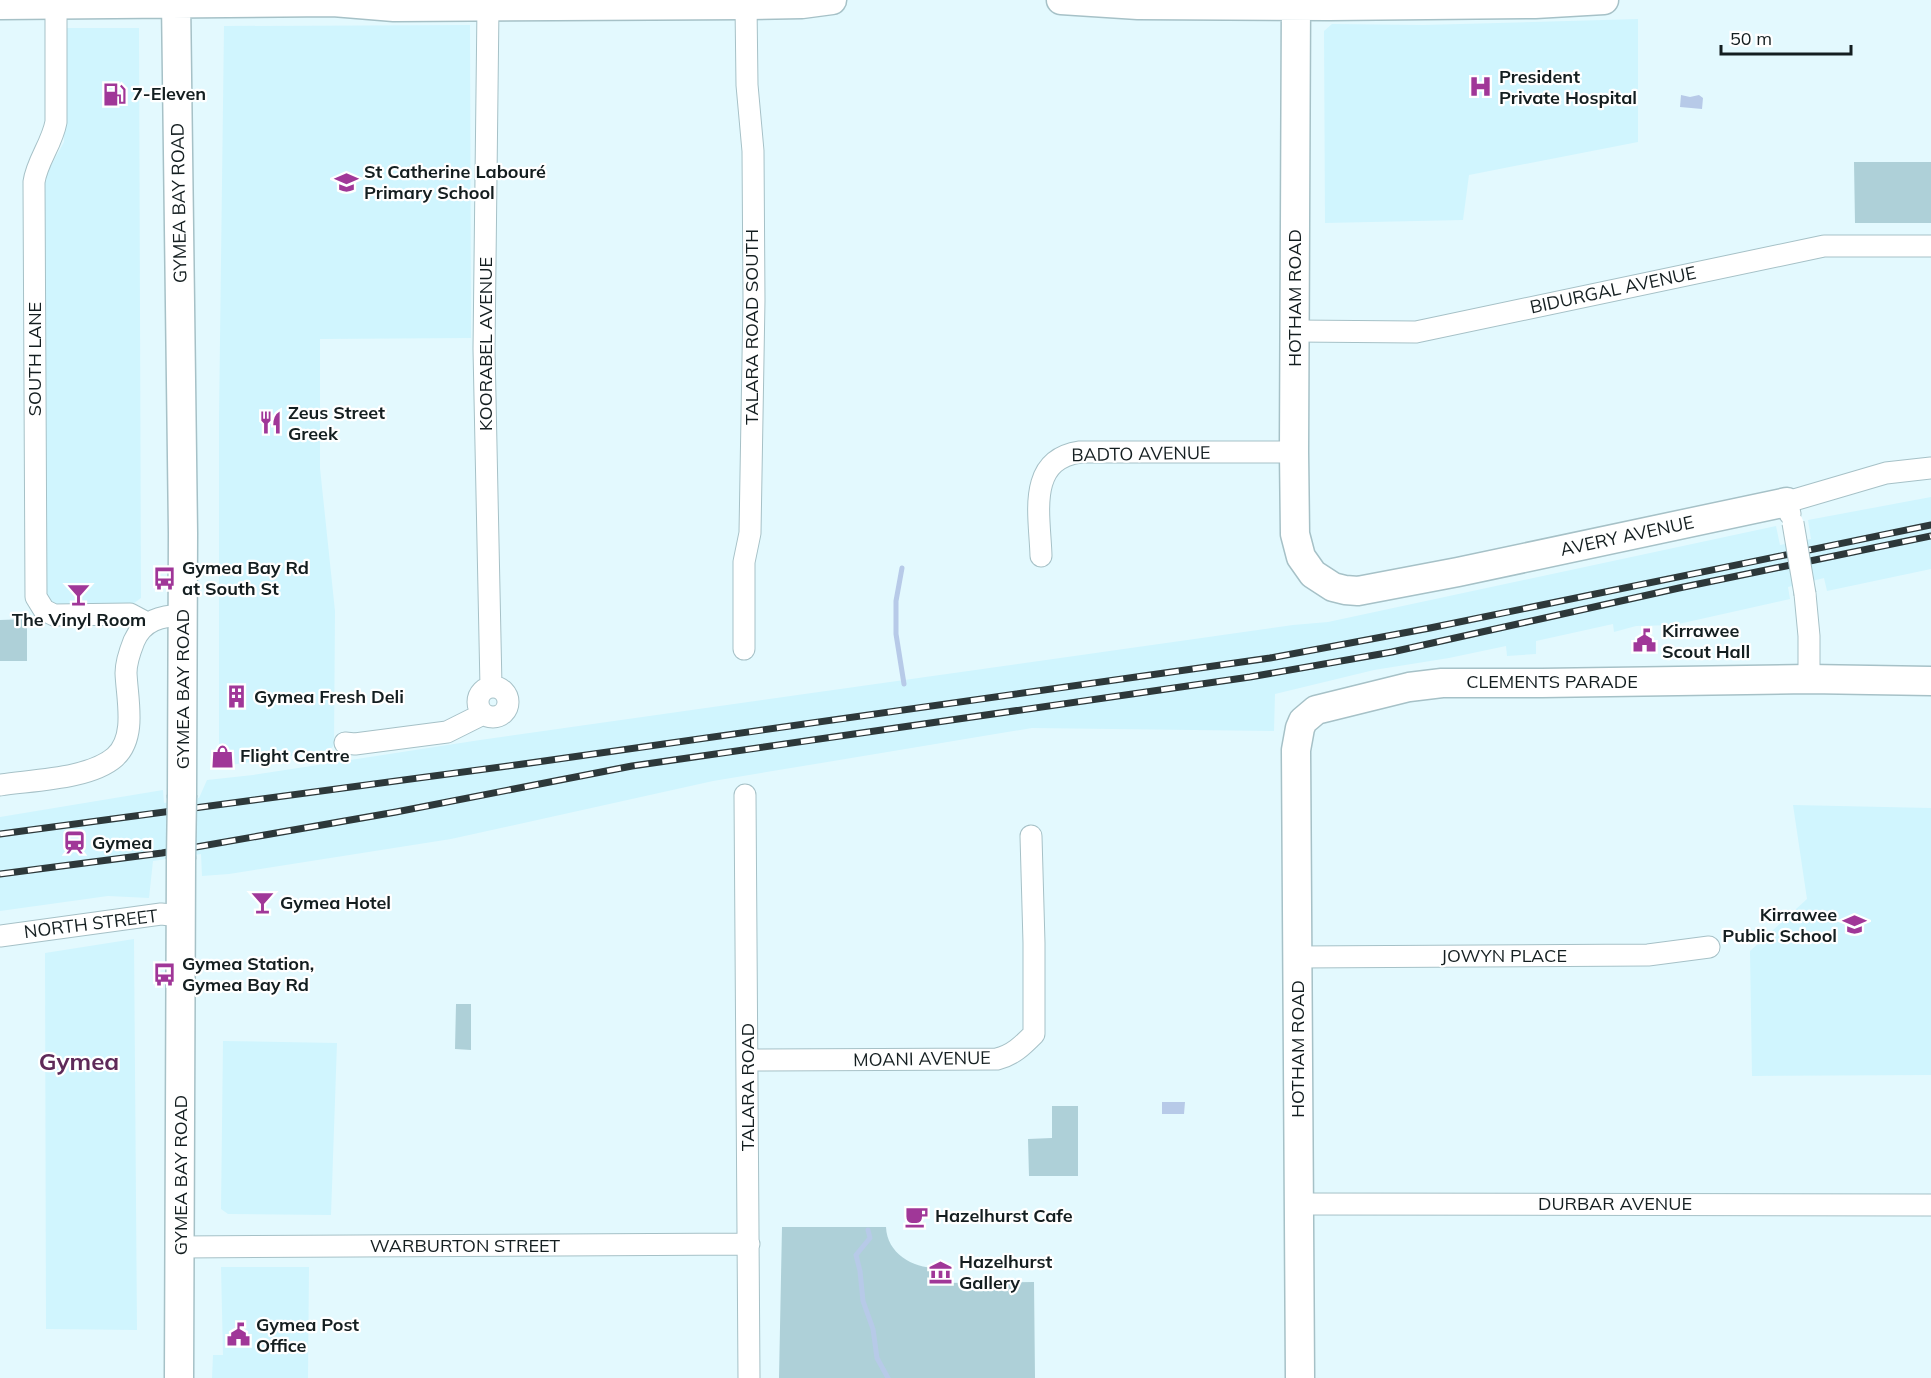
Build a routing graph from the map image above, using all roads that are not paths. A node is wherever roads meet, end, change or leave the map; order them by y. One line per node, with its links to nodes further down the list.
1 (832, 0): 7 (street)
2 (1061, 0): 8 (street)
3 (1604, 0): 4 (street)
4 (1571, 1): 8 (street)
5 (176, 2): 6 (street); 10 (street); 18 (street, GYMEA BAY ROAD)
6 (488, 3): 7 (street); 24 (street, KOORABEL AVENUE)
7 (745, 3): 20 (street, TALARA ROAD SOUTH)
8 (1296, 3): 12 (street, HOTHAM ROAD)
9 (0, 5): 10 (street)
10 (56, 5): 19 (street, SOUTH LANE)
11 (1931, 246): 12 (street, BIDURGAL AVENUE)
12 (1295, 331): 13 (street, HOTHAM ROAD)
13 (1294, 452): 16 (street, BADTO AVENUE); 17 (street, HOTHAM ROAD)
14 (1931, 468): 15 (street, AVERY AVENUE)
15 (1790, 513): 17 (street, AVERY AVENUE); 21 (street, bridge)
16 (1041, 556)
17 (1322, 581)
18 (183, 615): 19 (street); 28 (street, GYMEA BAY ROAD, bridge)
19 (147, 623): 25 (street)
20 (744, 649)
21 (1809, 680): 22 (street, CLEMENTS PARADE); 23 (street, CLEMENTS PARADE)
22 (1931, 681)
23 (1303, 721): 31 (street, HOTHAM ROAD)
24 (345, 743)
25 (0, 785)
26 (745, 795): 32 (street, TALARA ROAD)
27 (1031, 836): 32 (street, MOANI AVENUE)
28 (181, 916): 29 (street, NORTH STREET); 36 (street, GYMEA BAY ROAD)
29 (0, 936)
30 (1709, 947): 31 (street, JOWYN PLACE)
31 (1299, 957): 33 (street, HOTHAM ROAD)
32 (748, 1060): 35 (street, TALARA ROAD)
33 (1299, 1204): 34 (street, DURBAR AVENUE); 39 (street, HOTHAM ROAD)
34 (1931, 1205)
35 (749, 1244): 36 (street, WARBURTON STREET); 38 (street, TALARA ROAD)
36 (181, 1247): 37 (street, GYMEA BAY ROAD)
37 (179, 1378)
38 (749, 1378)
39 (1300, 1378)

